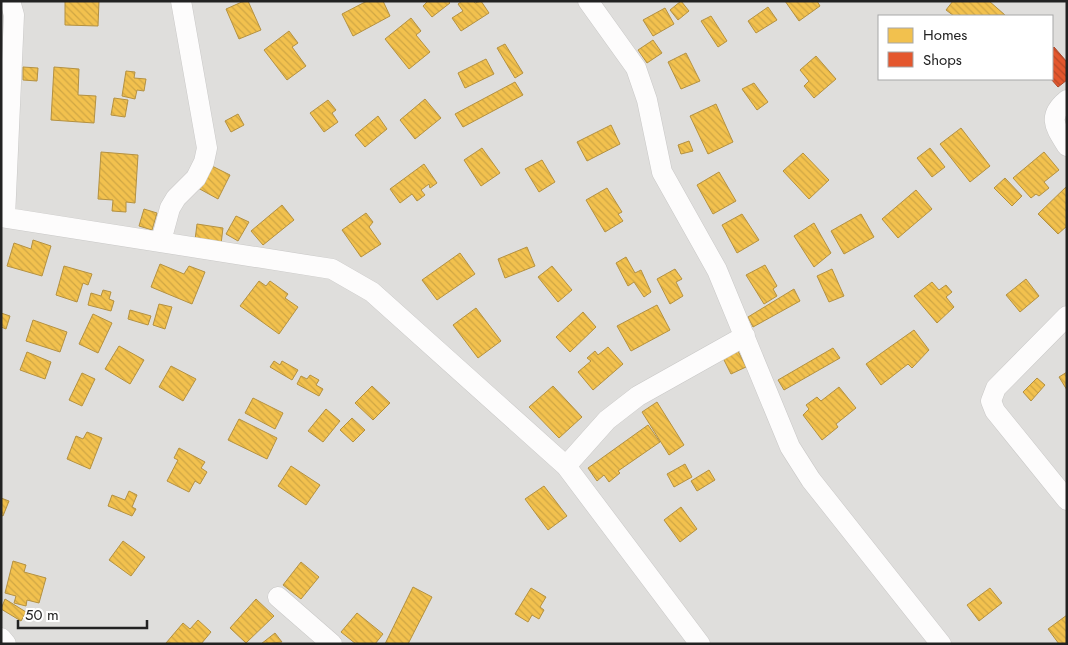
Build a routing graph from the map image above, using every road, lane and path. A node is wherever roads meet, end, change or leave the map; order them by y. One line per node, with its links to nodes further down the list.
1 (10, 1): 6 (street)
2 (181, 1): 7 (street)
3 (588, 1): 9 (street)
4 (1067, 100): 5 (street)
5 (1067, 146)
6 (3, 217): 7 (street)
7 (161, 241): 10 (street)
8 (1067, 316): 11 (street)
9 (745, 336): 10 (street); 17 (street)
10 (566, 466): 16 (street)
11 (1067, 500)
12 (278, 597): 15 (street)
13 (1, 638): 14 (street)
14 (6, 644)
15 (332, 644)
16 (700, 644)
17 (941, 644)

